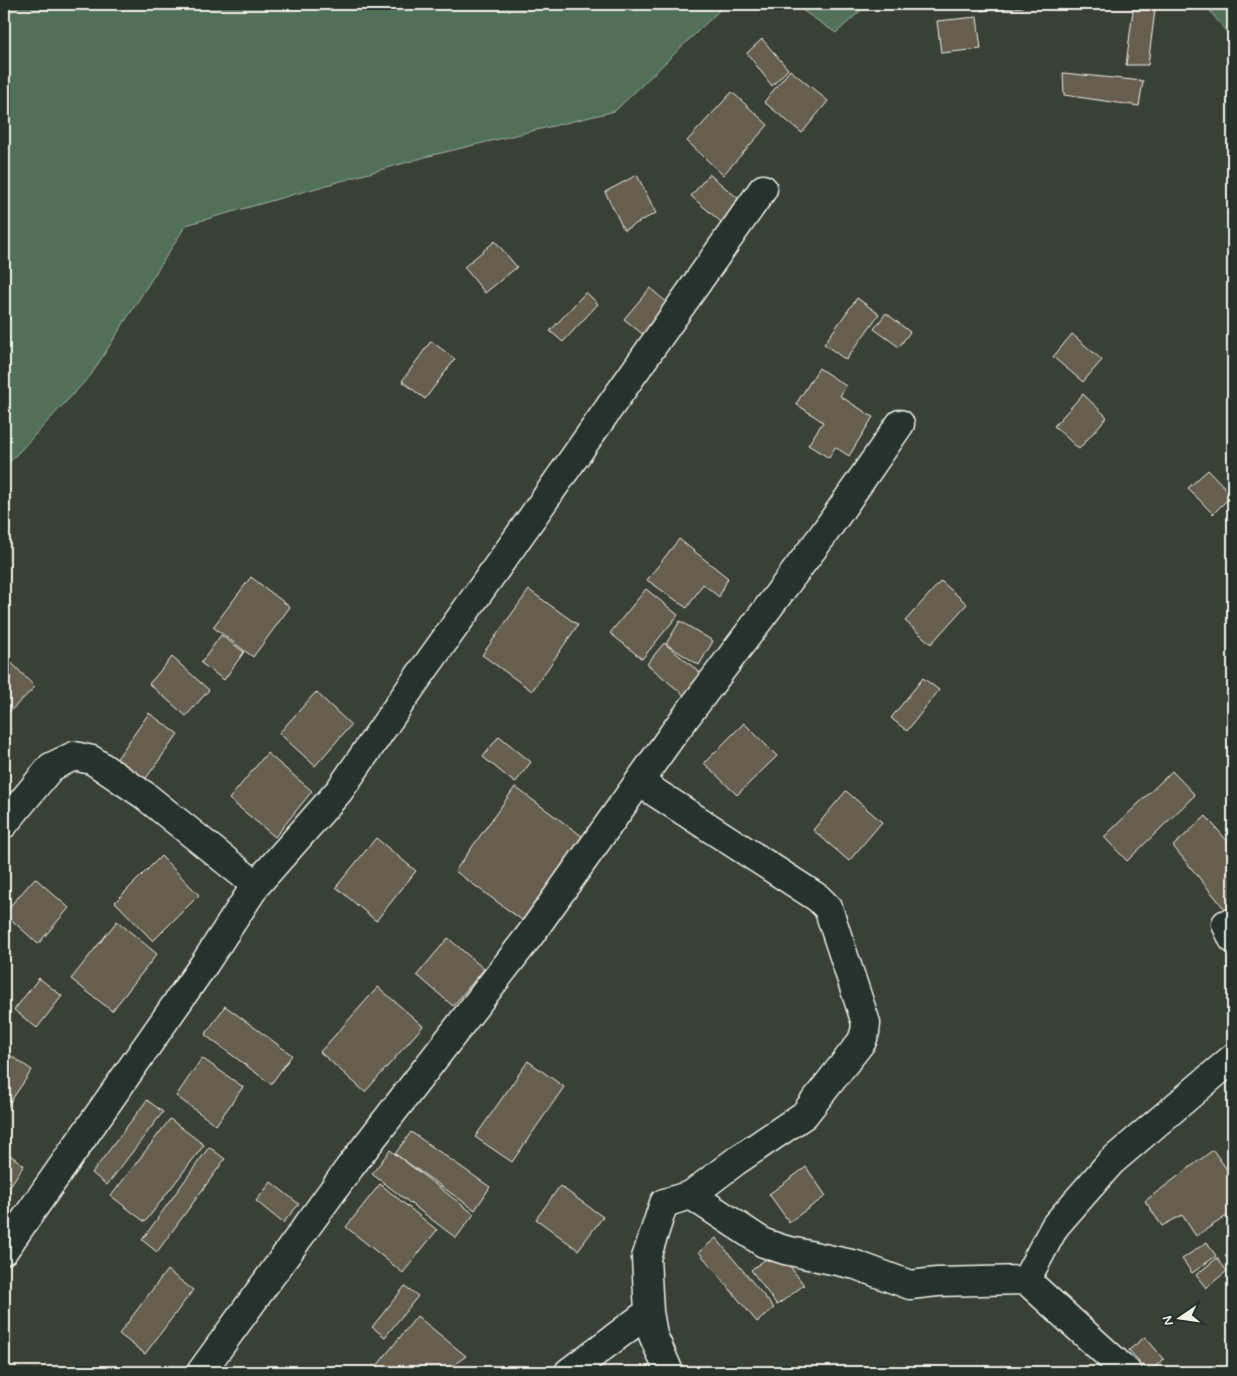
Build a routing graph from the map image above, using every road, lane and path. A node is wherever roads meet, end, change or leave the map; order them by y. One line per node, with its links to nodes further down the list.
1 (763, 189): 5 (street)
2 (900, 424): 3 (street)
3 (639, 782): 7 (street); 11 (street)
4 (4, 824): 5 (street)
5 (256, 885): 8 (street)
6 (1233, 1058): 9 (street)
7 (691, 1195): 9 (street); 10 (street)
8 (4, 1250)
9 (1026, 1280): 14 (street)
10 (649, 1312): 12 (street); 13 (street)
11 (201, 1372)
12 (569, 1372)
13 (668, 1372)
14 (1127, 1372)

